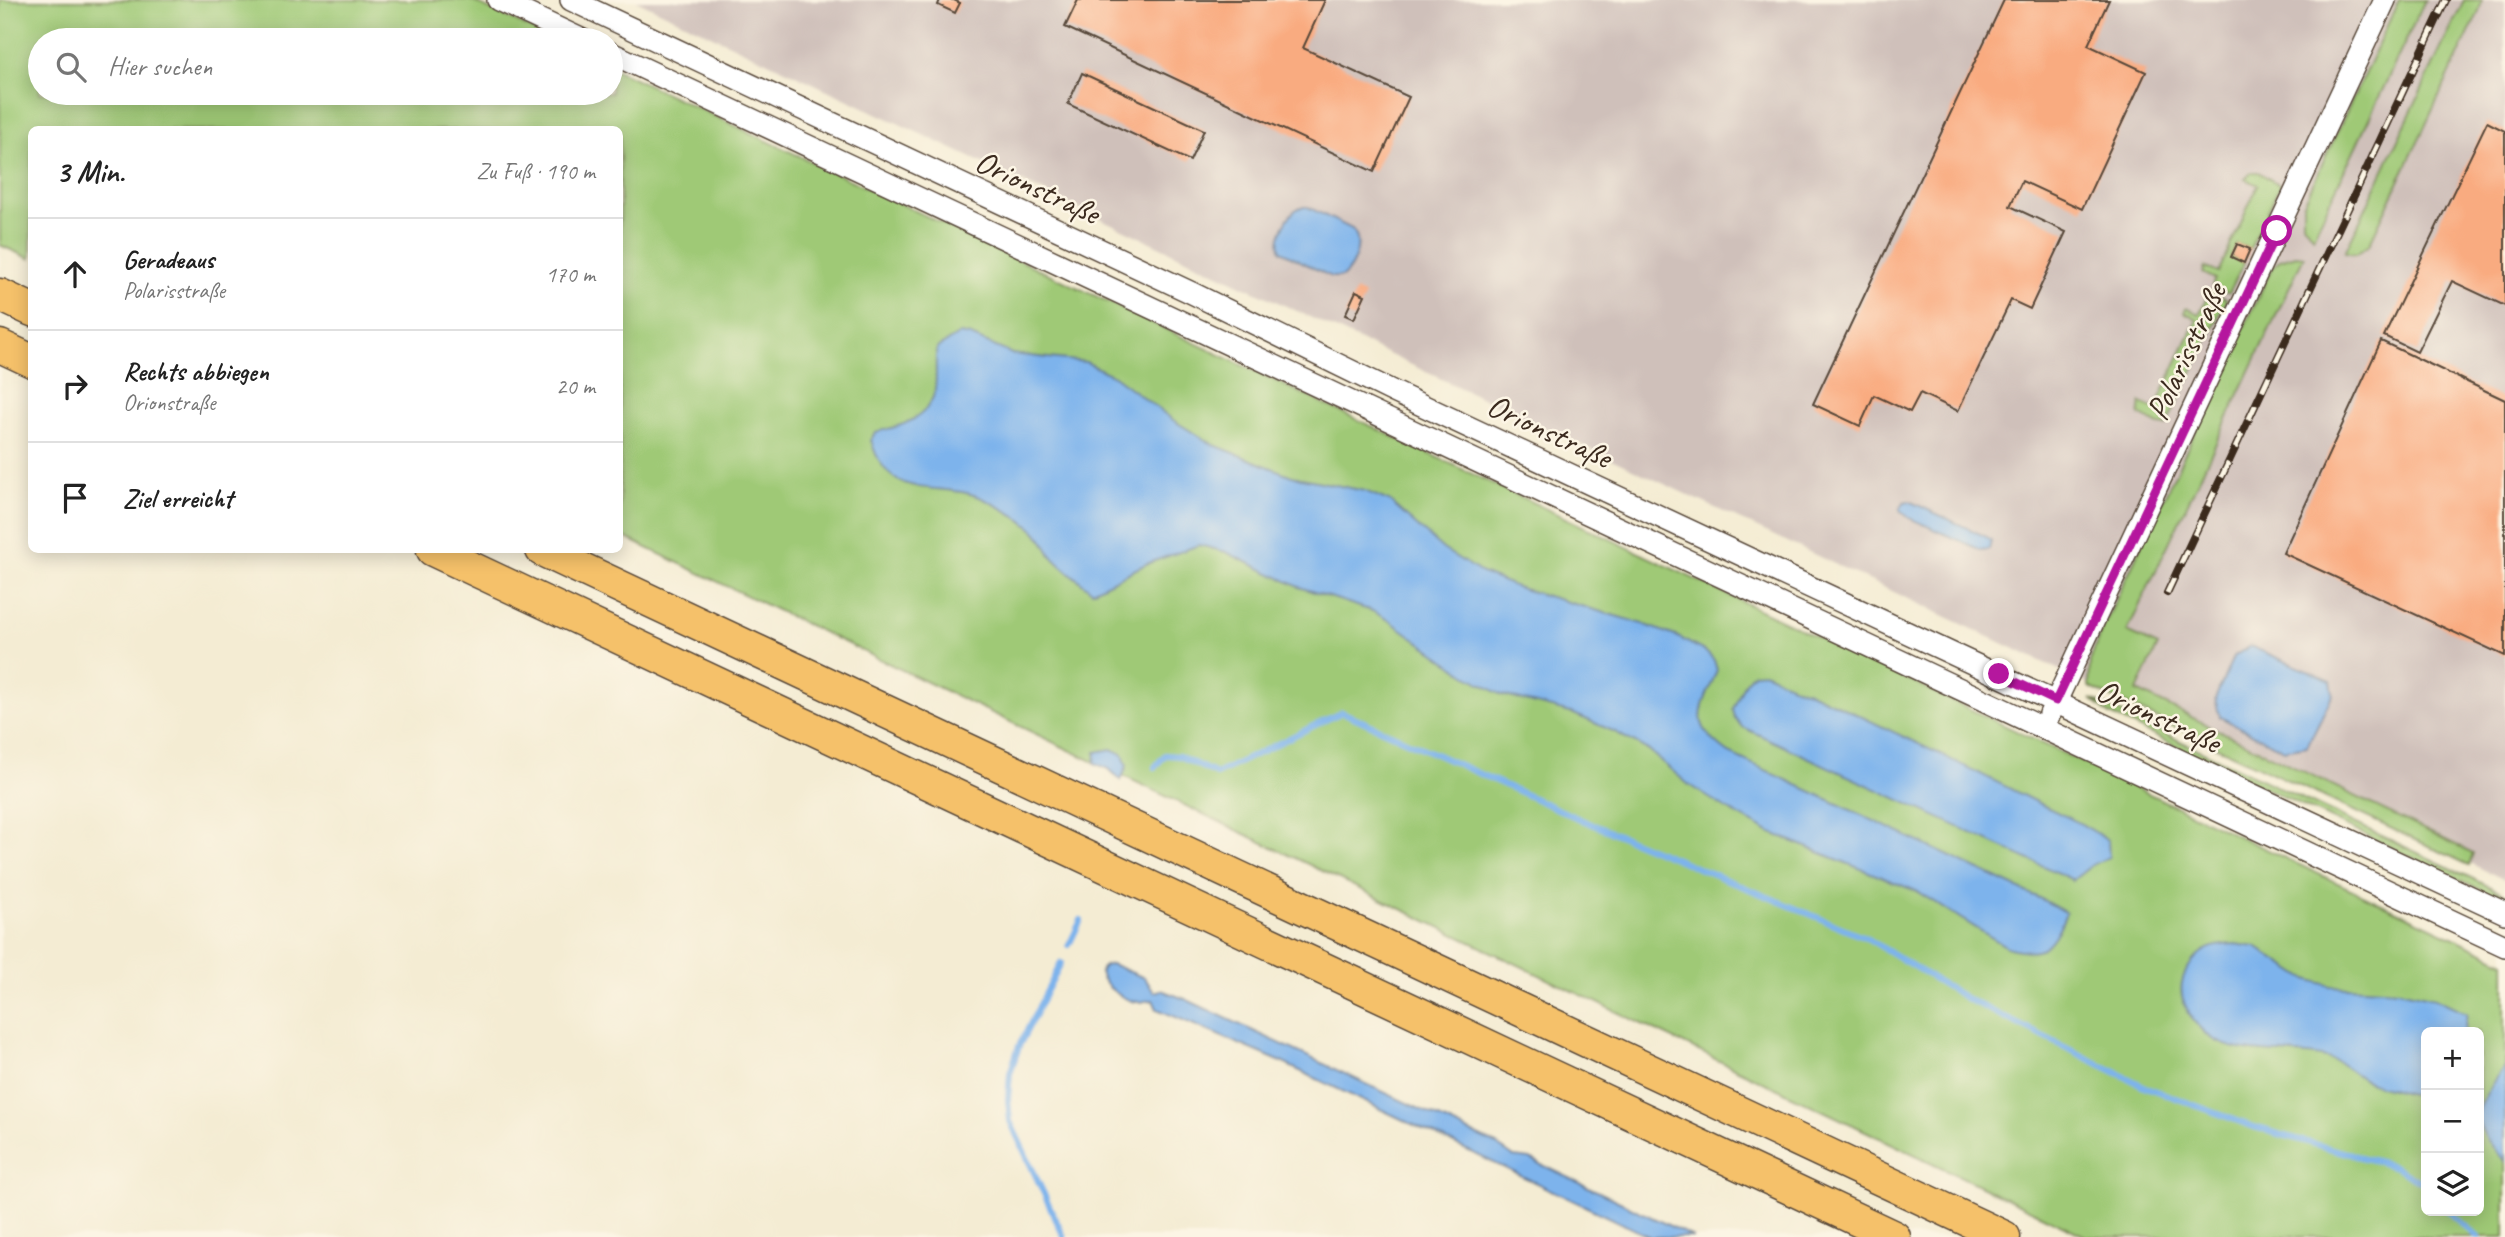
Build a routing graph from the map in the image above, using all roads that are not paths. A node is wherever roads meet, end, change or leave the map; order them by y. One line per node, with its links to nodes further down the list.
1 (498, 0): 4 (street)
2 (571, 0): 12 (street, Orionstraße)
3 (2385, 0): 12 (street, Polarisstraße)
4 (558, 28)
5 (623, 59): 13 (street, Orionstraße)
6 (0, 295): 7 (highway)
7 (28, 308)
8 (0, 346): 9 (highway)
9 (28, 359)
10 (439, 553): 16 (highway)
11 (548, 553): 17 (highway)
12 (2056, 701): 13 (street, Polarisstraße); 14 (street, Orionstraße)
13 (2043, 729): 15 (street, Orionstraße)
14 (2505, 913)
15 (2505, 946)
16 (1894, 1237)
17 (2004, 1237)

